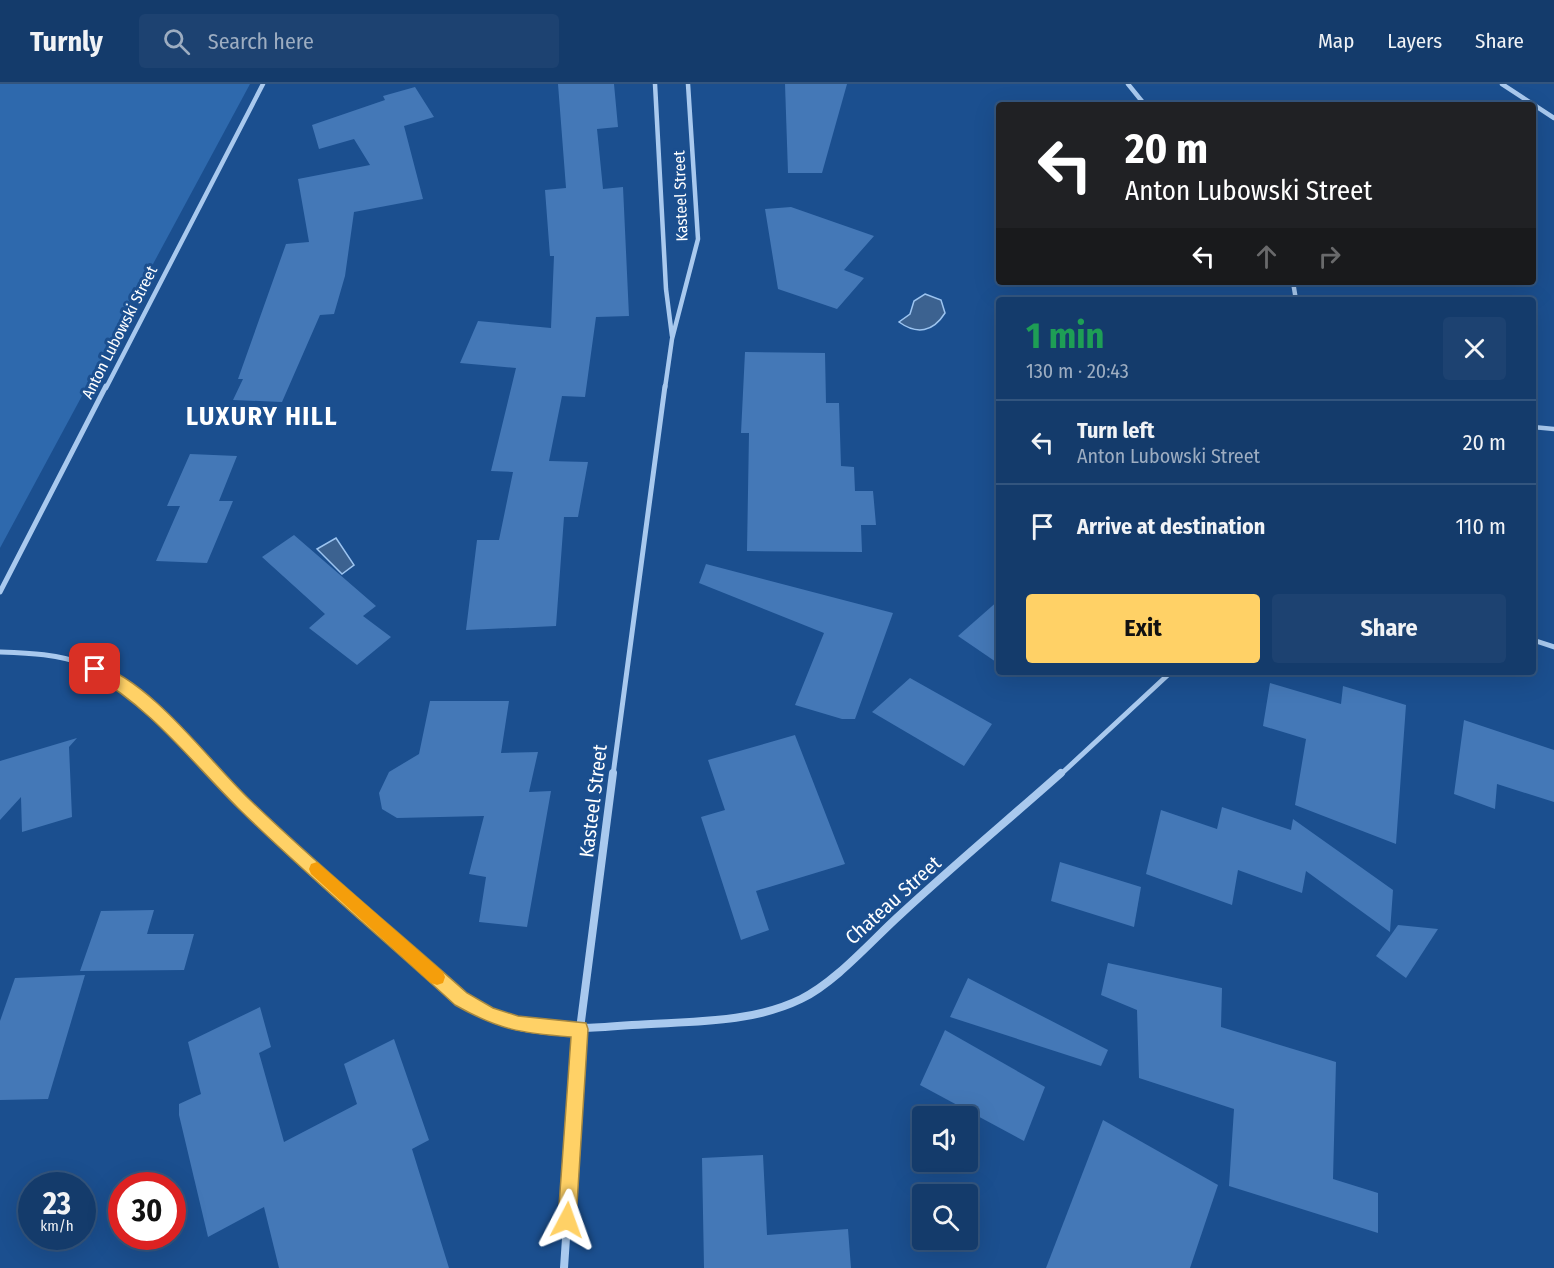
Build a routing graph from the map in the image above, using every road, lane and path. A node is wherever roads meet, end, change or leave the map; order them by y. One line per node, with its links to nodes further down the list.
1 (263, 84): 13 (street, Anton Lubowski Street)
2 (655, 84): 10 (street, Kasteel Street)
3 (688, 84): 10 (street, Kasteel Street)
4 (1128, 84): 6 (street)
5 (1502, 84): 7 (street)
6 (1143, 102)
7 (1530, 102)
8 (1536, 106): 9 (street)
9 (1554, 118)
10 (672, 339): 18 (street, Kasteel Street)
11 (1536, 427): 12 (lane)
12 (1554, 429)
13 (0, 592)
14 (1536, 641): 15 (street)
15 (1554, 647)
16 (0, 652): 18 (street)
17 (1168, 675): 18 (street, Chateau Street)
18 (580, 1029): 19 (street, Kasteel Street)
19 (564, 1268)

